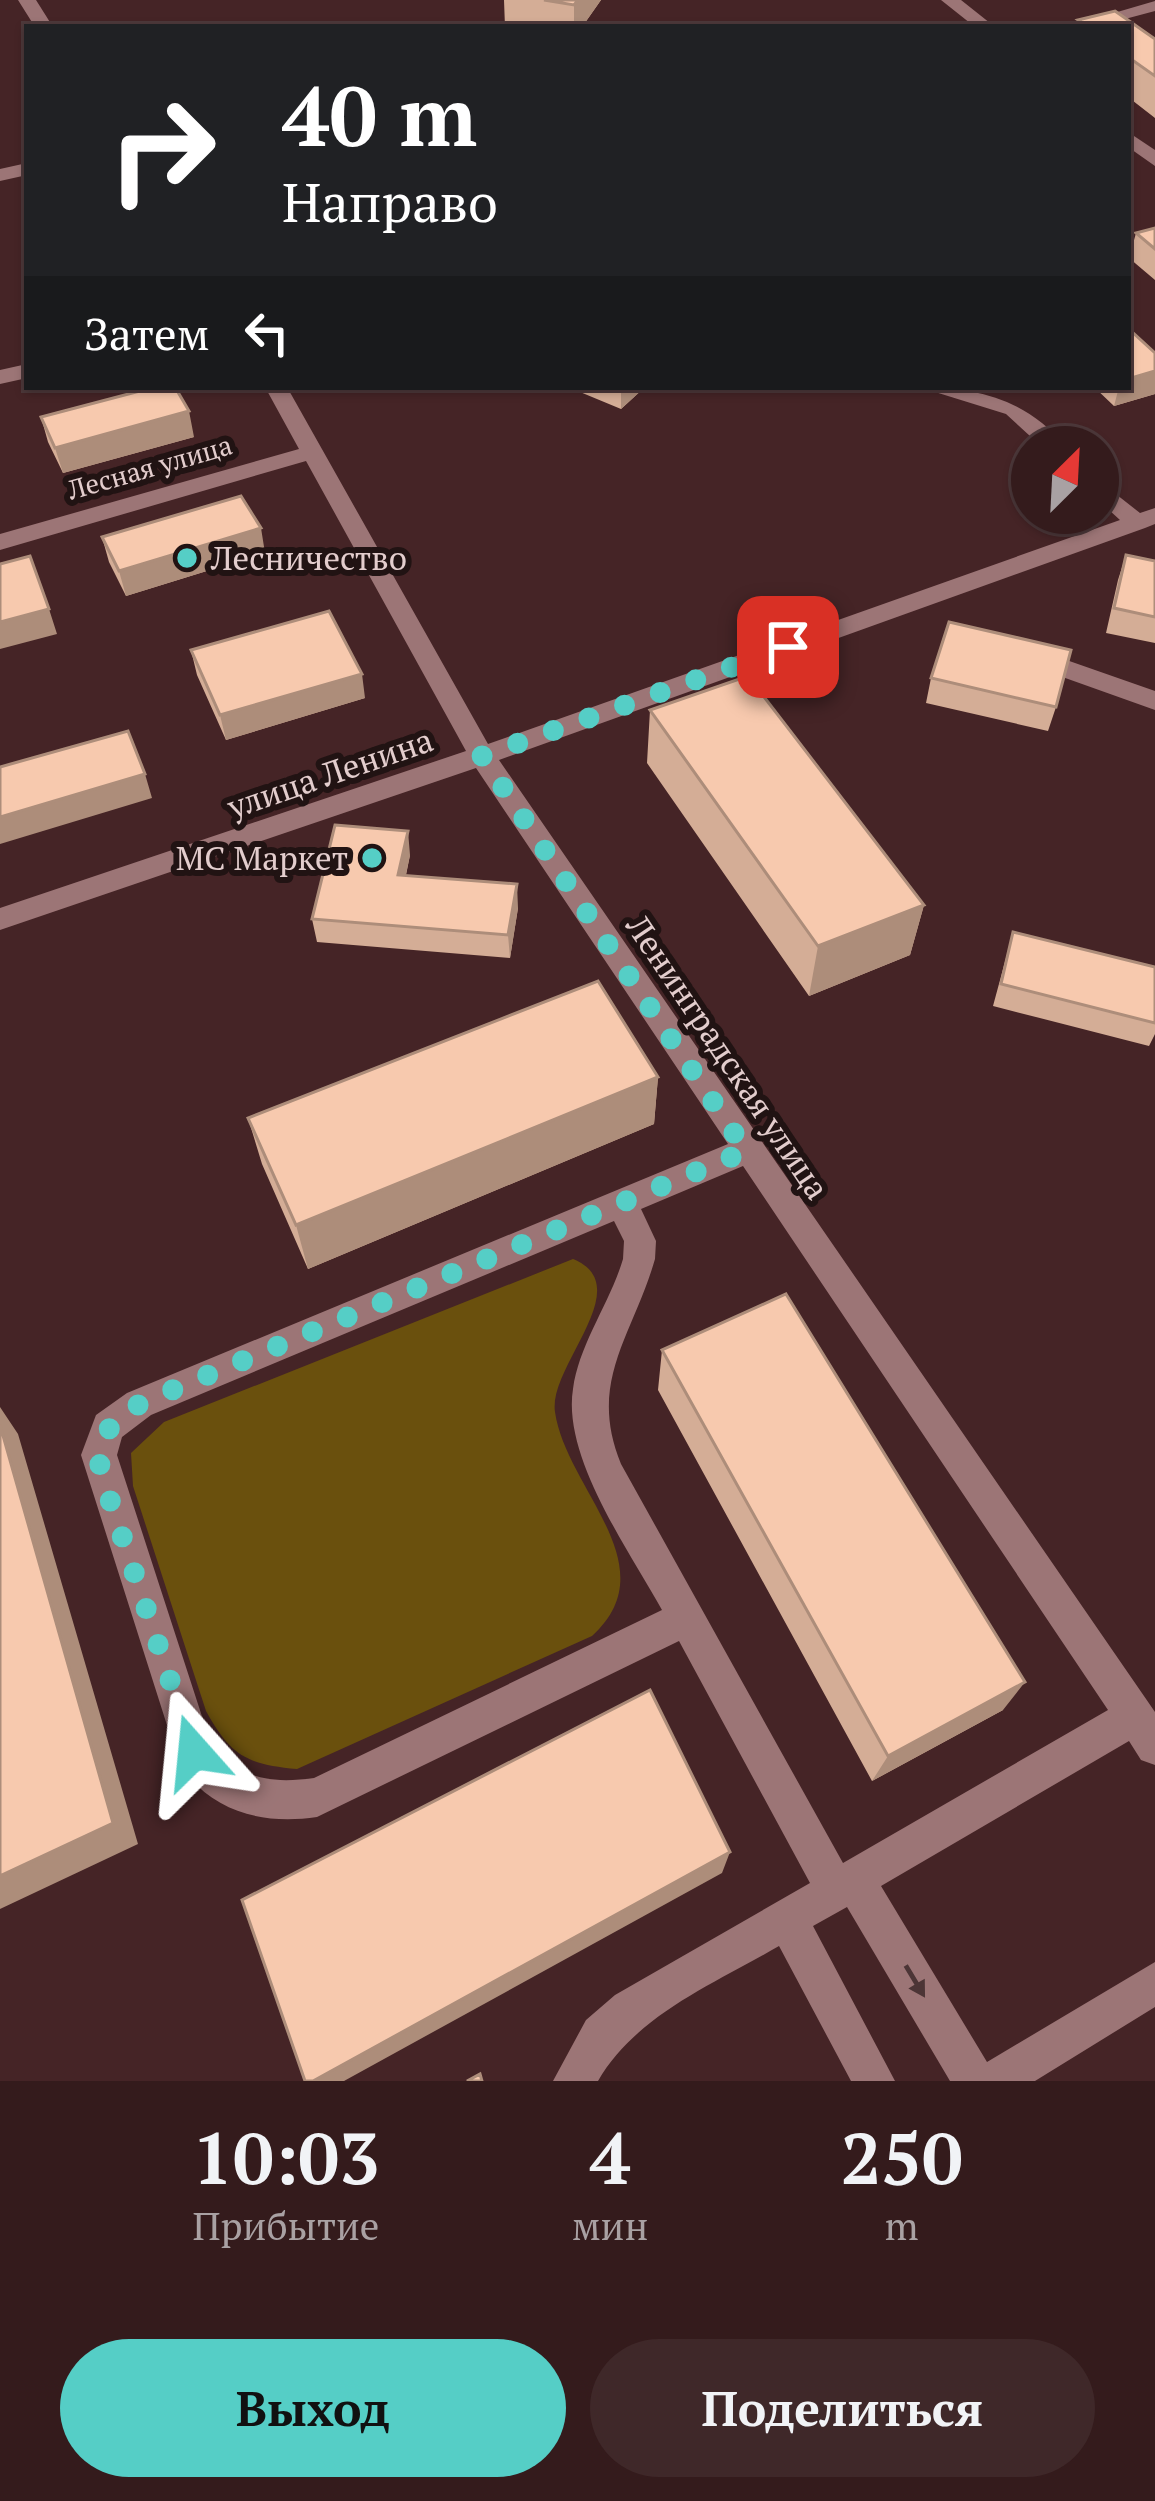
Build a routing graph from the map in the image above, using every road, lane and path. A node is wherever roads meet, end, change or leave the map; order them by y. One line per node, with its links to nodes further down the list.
1 (950, 0): 3 (street)
2 (1155, 6): 4 (street)
3 (982, 24)
4 (1086, 24)
5 (1131, 140): 6 (street)
6 (1155, 160)
7 (278, 390): 10 (street, Ленинградская улица)
8 (941, 390): 9 (street)
9 (1032, 426)
10 (316, 451): 13 (street, Лесная улица); 16 (street, Ленинградская улица)
11 (1119, 501): 12 (street)
12 (1146, 519): 16 (street, улица Ленина)
13 (0, 542)
14 (1035, 658): 15 (street)
15 (1155, 701)
16 (482, 756): 17 (street, улица Ленина); 18 (street, Ленинградская улица)
17 (0, 919)
18 (746, 1151): 19 (street); 21 (street, Ленинградская улица)
19 (621, 1203): 20 (street); 20 (street)
20 (685, 1619): 22 (street)
21 (1145, 1731): 22 (street)
22 (845, 1886): 23 (street); 27 (street, one-way to 27)
23 (787, 1920): 25 (street); 26 (street)
24 (1155, 1983): 28 (street)
25 (574, 2081)
26 (874, 2081)
27 (974, 2081)
28 (995, 2081)

